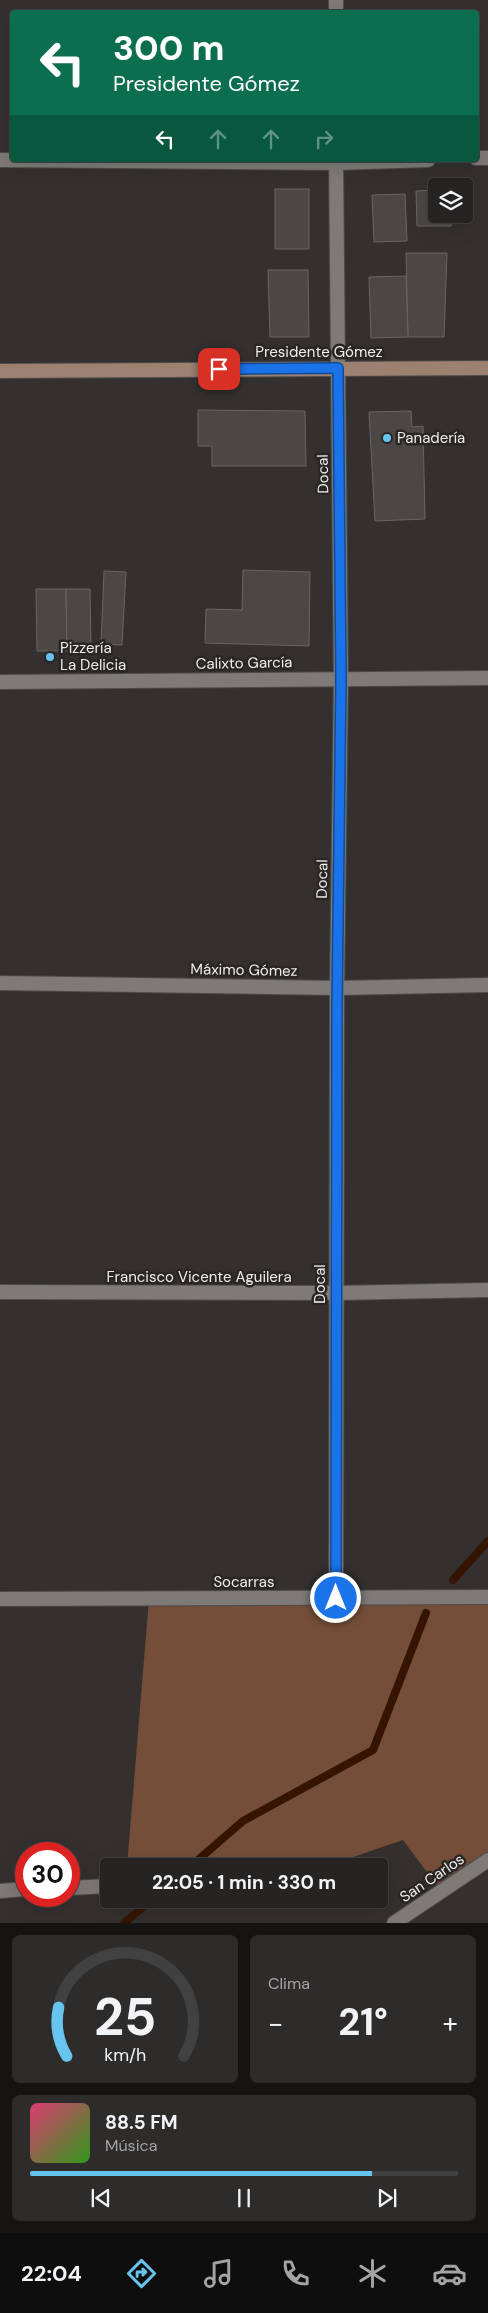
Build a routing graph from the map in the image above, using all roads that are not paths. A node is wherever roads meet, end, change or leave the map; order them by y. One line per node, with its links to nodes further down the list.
1 (336, 162): 2 (street, Docal)
2 (338, 368): 3 (main road, Presidente Gómez); 4 (main road, Presidente Gómez); 5 (street, Docal)
3 (488, 368)
4 (0, 371)
5 (341, 678): 6 (street, Calixto García); 7 (street, Calixto García); 10 (street, Docal)
6 (488, 678)
7 (0, 682)
8 (0, 983): 10 (street, Máximo Gómez)
9 (488, 985): 10 (street, Máximo Gómez)
10 (337, 988): 13 (street, Docal)
11 (488, 1290): 13 (street, Francisco Vicente Aguilera)
12 (0, 1292): 13 (street, Francisco Vicente Aguilera)
13 (336, 1293): 15 (street, Docal)
14 (488, 1597): 15 (street, Socarras)
15 (336, 1598): 16 (street, Socarras)
16 (0, 1599)
17 (488, 1860): 22 (street, San Carlos)
18 (100, 1886): 19 (street)
19 (80, 1887)
20 (15, 1890): 21 (street)
21 (0, 1891)
22 (394, 1923)

